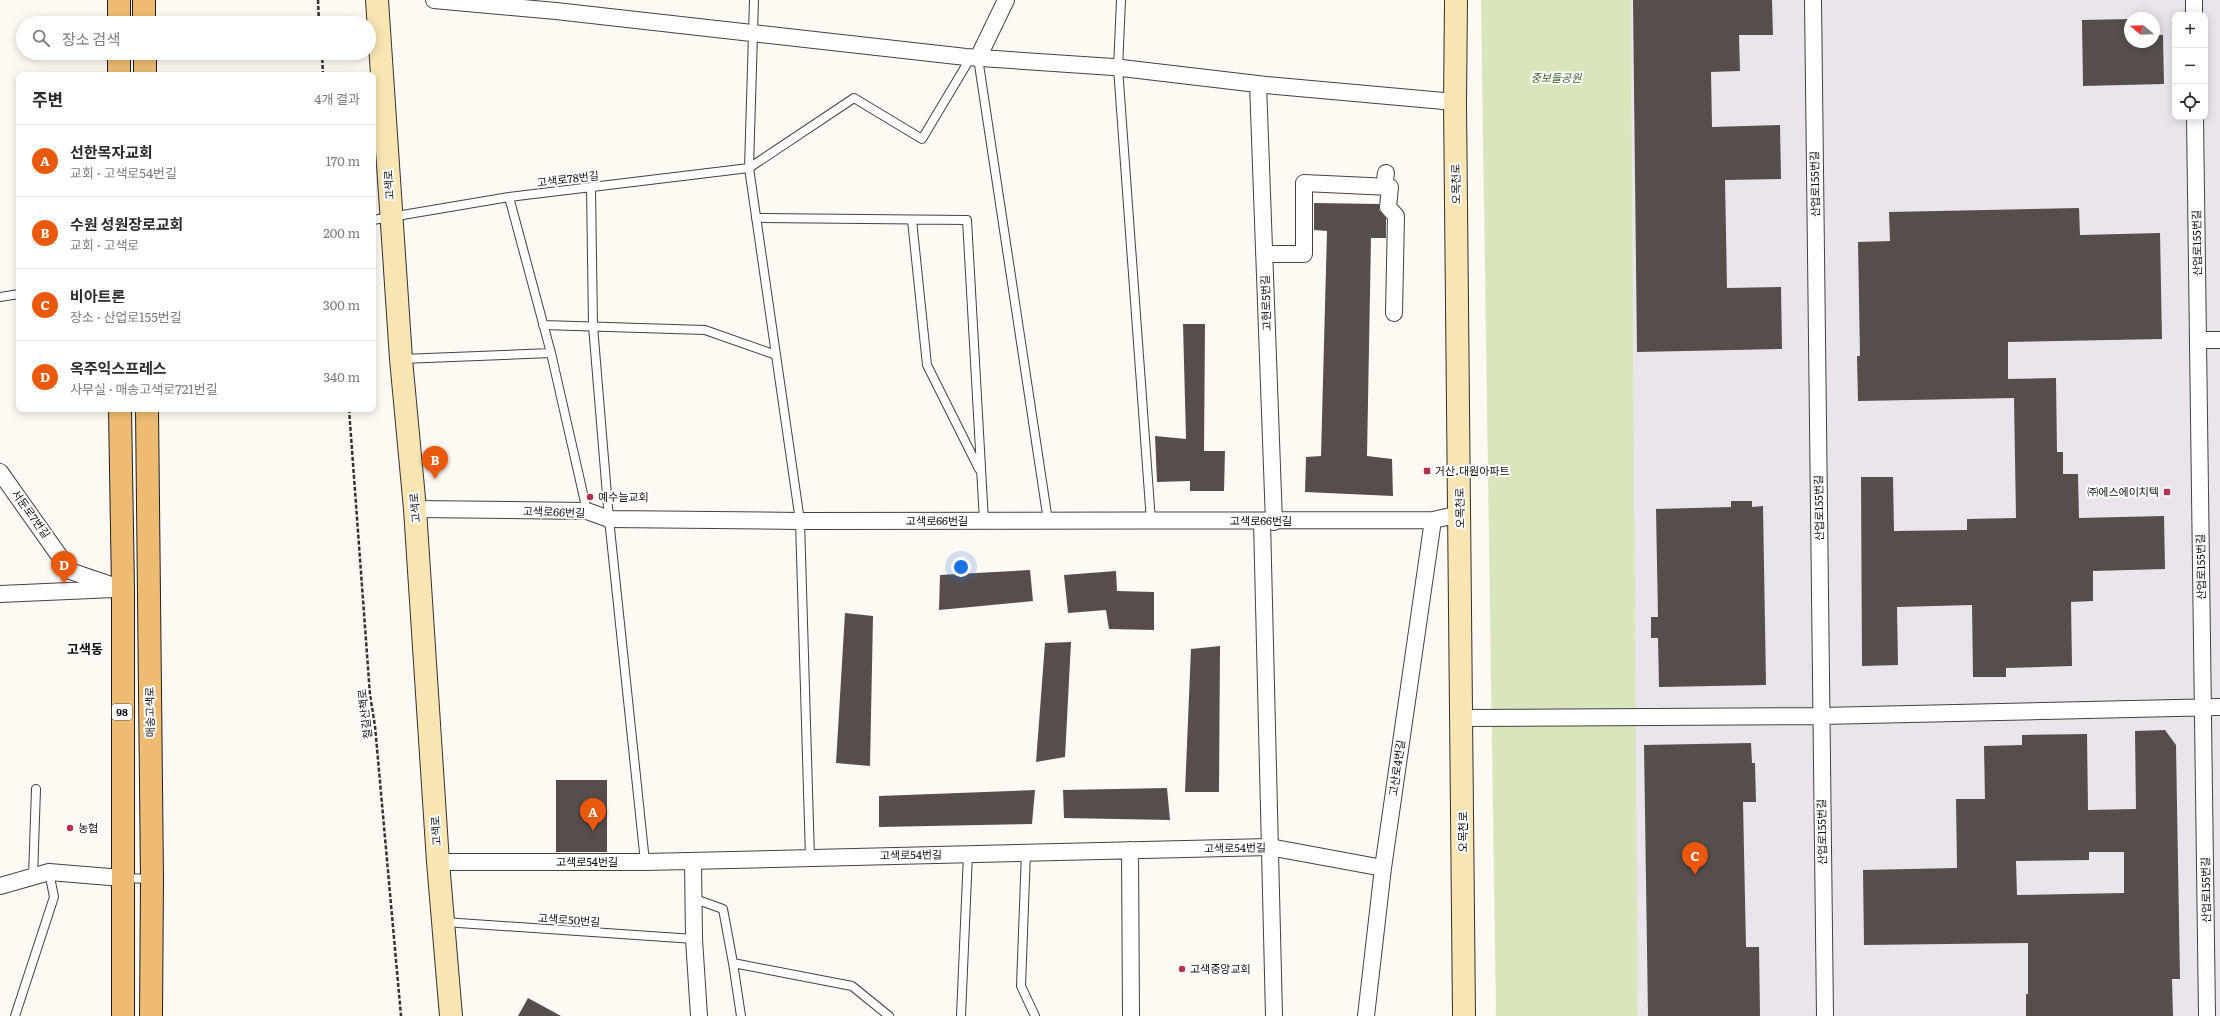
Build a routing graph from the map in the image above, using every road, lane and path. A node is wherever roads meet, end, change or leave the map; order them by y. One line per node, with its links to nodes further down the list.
1 (119, 0): 13 (main road)
2 (144, 0): 14 (main road)
3 (318, 0): 15 (path)
4 (377, 0): 32 (street, 고색로)
5 (434, 0): 16 (street)
6 (754, 0): 16 (lane)
7 (1006, 0): 17 (street)
8 (1121, 0): 21 (lane)
9 (1456, 0): 26 (street, 오목천로)
10 (1813, 0): 64 (street, 산업로155번길)
11 (2194, 0): 12 (street)
12 (2194, 12)
13 (119, 16)
14 (144, 16)
15 (319, 16)
16 (753, 33): 17 (street); 28 (lane)
17 (975, 57): 21 (street); 28 (lane); 57 (lane)
18 (119, 60): 22 (main road)
19 (144, 60): 23 (main road)
20 (322, 60): 24 (path)
21 (1118, 68): 25 (street); 58 (lane)
22 (119, 72)
23 (144, 72)
24 (323, 72)
25 (1258, 84): 26 (street); 34 (street, 고현로5번길)
26 (1455, 102): 52 (street, 오목천로)
27 (2195, 120): 40 (street, 산업로155번길)
28 (749, 168): 29 (lane, 고색로78번길); 31 (lane)
29 (591, 187): 30 (lane, 고색로78번길); 39 (lane)
30 (509, 197): 32 (lane, 고색로78번길); 38 (lane)
31 (756, 218): 33 (lane); 43 (lane)
32 (382, 219): 44 (street, 고색로)
33 (912, 220): 49 (lane); 49 (lane)
34 (1264, 254): 37 (street); 59 (street, 고현로5번길)
35 (16, 294): 36 (lane)
36 (0, 297)
37 (1394, 313)
38 (543, 325): 39 (lane); 42 (lane)
39 (593, 326): 43 (lane); 53 (lane)
40 (2198, 340): 41 (street); 62 (street, 산업로155번길)
41 (2220, 340)
42 (551, 353): 44 (lane); 51 (lane)
43 (776, 355): 55 (lane)
44 (401, 360): 50 (street, 고색로)
45 (120, 412): 60 (main road, 98)
46 (146, 412): 79 (main road, 매송고색로)
47 (349, 412): 88 (path, 철길산책로)
48 (0, 472): 60 (street, 서둔로7번길)
49 (981, 473): 56 (lane)
50 (415, 509): 51 (street, 고색로66번길); 73 (street, 고색로)
51 (587, 512): 53 (street, 고색로66번길)
52 (1460, 514): 54 (street, 고색로66번길); 65 (street, 오목천로)
53 (609, 519): 55 (street, 고색로66번길); 74 (lane)
54 (1433, 520): 59 (street, 고색로66번길); 75 (street, 고산로4번길)
55 (800, 521): 56 (street, 고색로66번길); 71 (lane)
56 (984, 521): 57 (street, 고색로66번길)
57 (1048, 521): 58 (street, 고색로66번길)
58 (1151, 521): 59 (street, 고색로66번길)
59 (1268, 521): 67 (street, 고현로5번길)
60 (123, 589): 61 (street); 78 (main road, 98)
61 (0, 594)
62 (2203, 706): 63 (street); 64 (street); 100 (street, 산업로155번길)
63 (2220, 707)
64 (1821, 716): 65 (street); 99 (street, 산업로155번길)
65 (1462, 718): 98 (street, 오목천로)
66 (36, 789): 77 (lane)
67 (1270, 847): 68 (street, 고색로54번길); 75 (street, 고색로54번길); 96 (street, 고현로5번길)
68 (1130, 850): 69 (street, 고색로54번길); 95 (street)
69 (1026, 852): 70 (street, 고색로54번길); 94 (lane)
70 (968, 854): 71 (street, 고색로54번길); 93 (lane)
71 (810, 858): 72 (street, 고색로54번길)
72 (693, 861): 74 (street, 고색로54번길); 81 (street)
73 (438, 862): 74 (street, 고색로54번길); 82 (street, 고색로)
74 (645, 862)
75 (1383, 868): 97 (street, 고산로4번길)
76 (49, 872): 77 (street); 78 (street); 85 (lane)
77 (33, 877): 80 (street)
78 (122, 878): 79 (lane); 86 (main road, 98)
79 (152, 879): 87 (main road, 매송고색로)
80 (0, 886)
81 (695, 899): 83 (street); 84 (lane)
82 (443, 922): 83 (lane, 고색로50번길); 89 (street, 고색로)
83 (694, 939): 90 (street)
84 (734, 963): 91 (lane); 92 (lane)
85 (15, 1016)
86 (123, 1016)
87 (151, 1016)
88 (401, 1016)
89 (451, 1016)
90 (699, 1016)
91 (741, 1016)
92 (889, 1016)
93 (961, 1016)
94 (1035, 1016)
95 (1131, 1016)
96 (1274, 1016)
97 (1366, 1016)
98 (1464, 1016)
99 (1825, 1016)
100 (2207, 1016)

